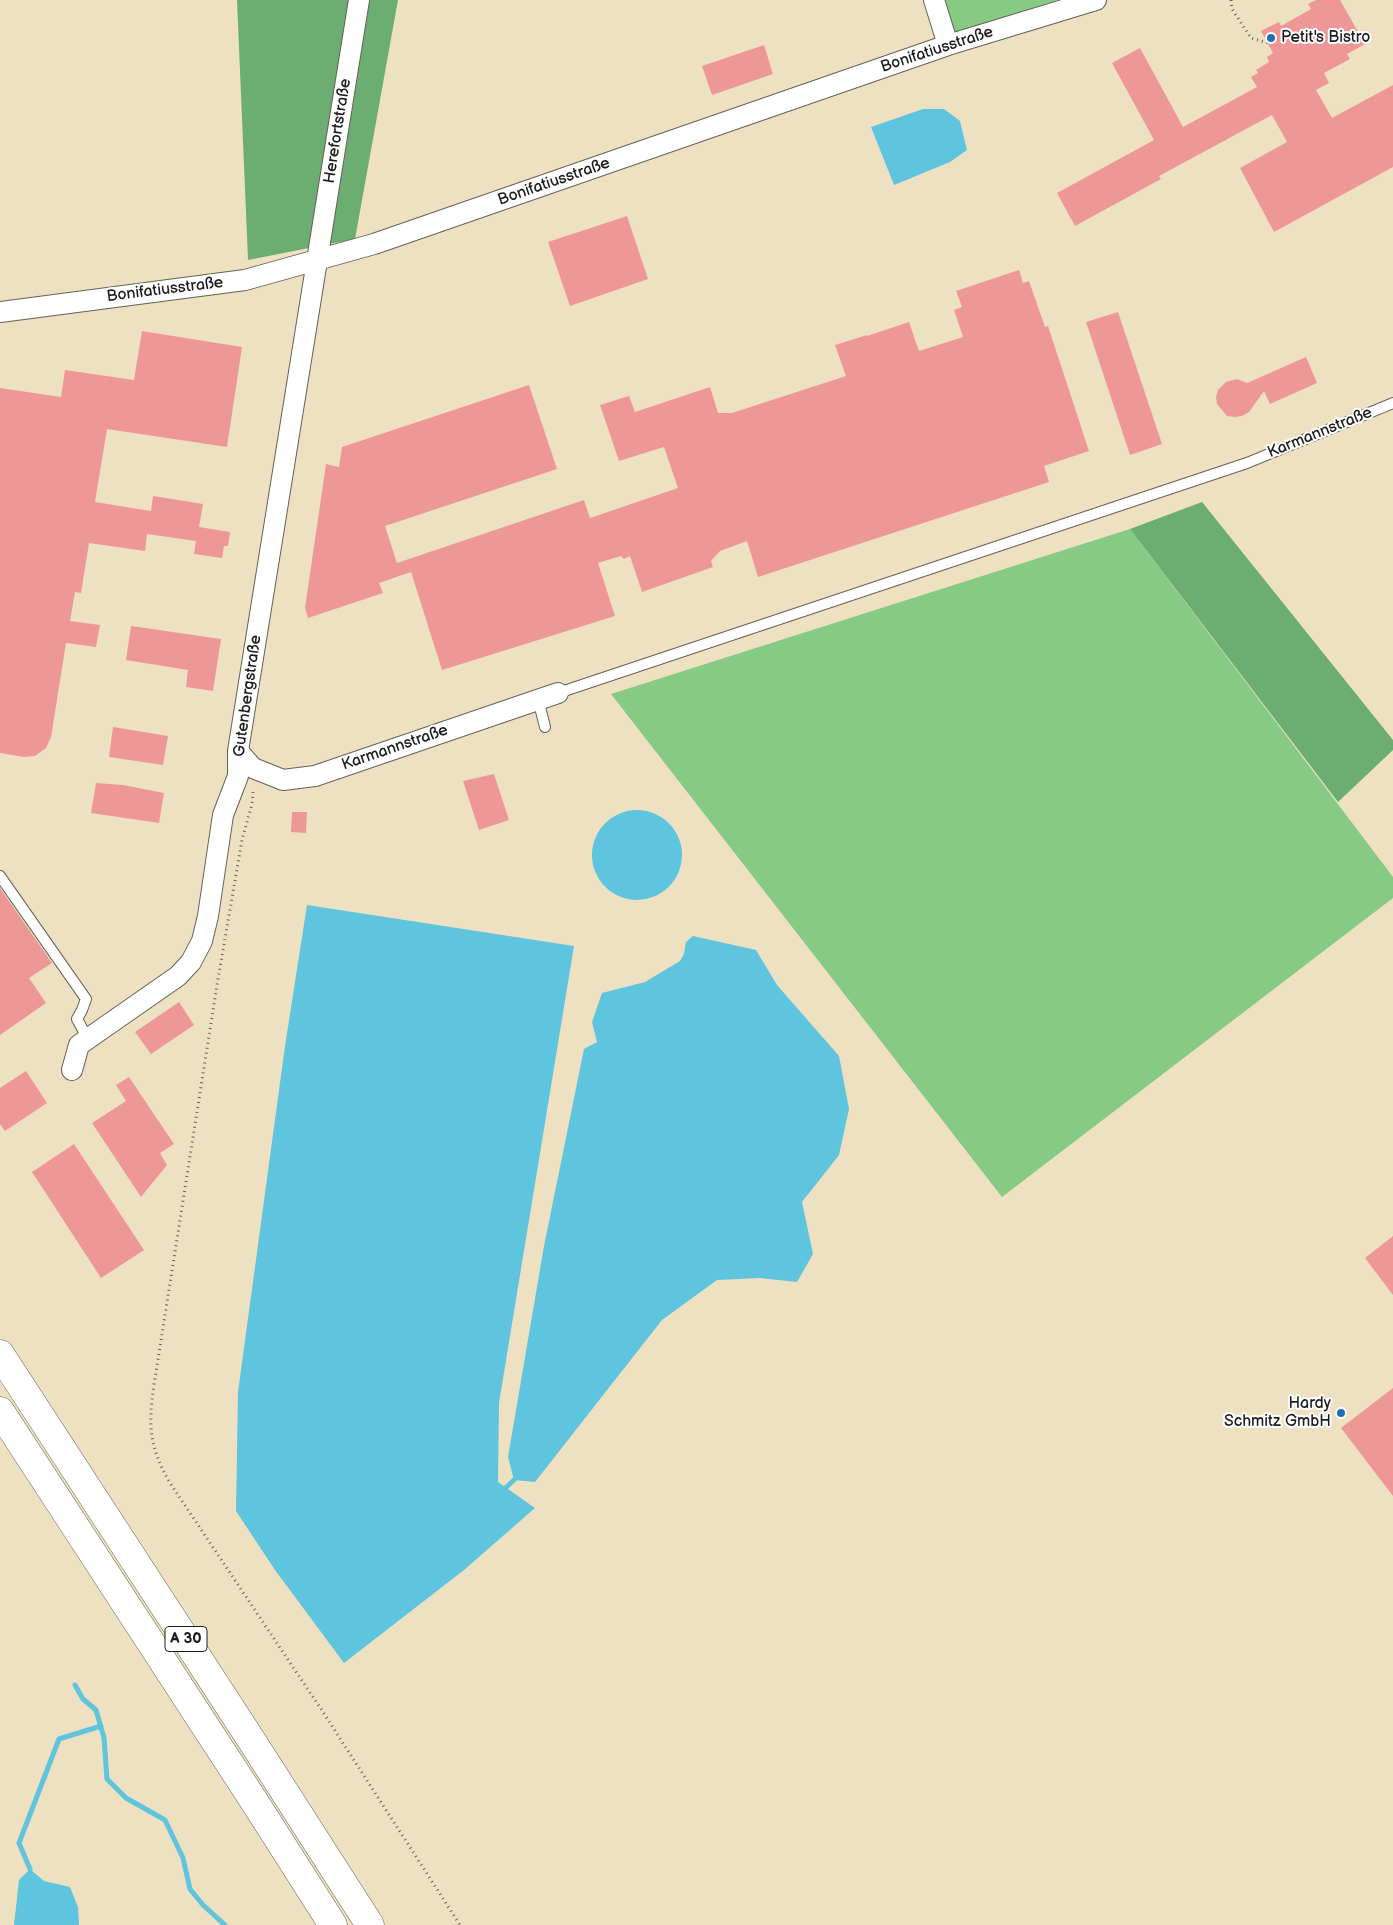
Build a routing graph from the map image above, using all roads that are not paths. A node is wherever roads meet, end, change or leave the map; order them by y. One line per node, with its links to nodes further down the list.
1 (359, 0): 5 (street, Herefortstraße)
2 (934, 0): 4 (street)
3 (1096, 0): 4 (street, Bonifatiusstraße)
4 (948, 45): 5 (street, Bonifatiusstraße)
5 (317, 261): 6 (street, Bonifatiusstraße); 11 (street, Gutenbergstraße)
6 (0, 312)
7 (1393, 403): 8 (lane, Karmannstraße)
8 (558, 693): 9 (street, Karmannstraße)
9 (538, 699): 10 (lane); 11 (street, Karmannstraße)
10 (545, 727)
11 (238, 751): 13 (street, Gutenbergstraße)
12 (0, 876): 13 (lane)
13 (88, 1039): 14 (street, Gutenbergstraße)
14 (72, 1070)
15 (0, 1354): 18 (highway, A 30)
16 (0, 1411): 17 (highway, A 30)
17 (333, 1925)
18 (370, 1925)

